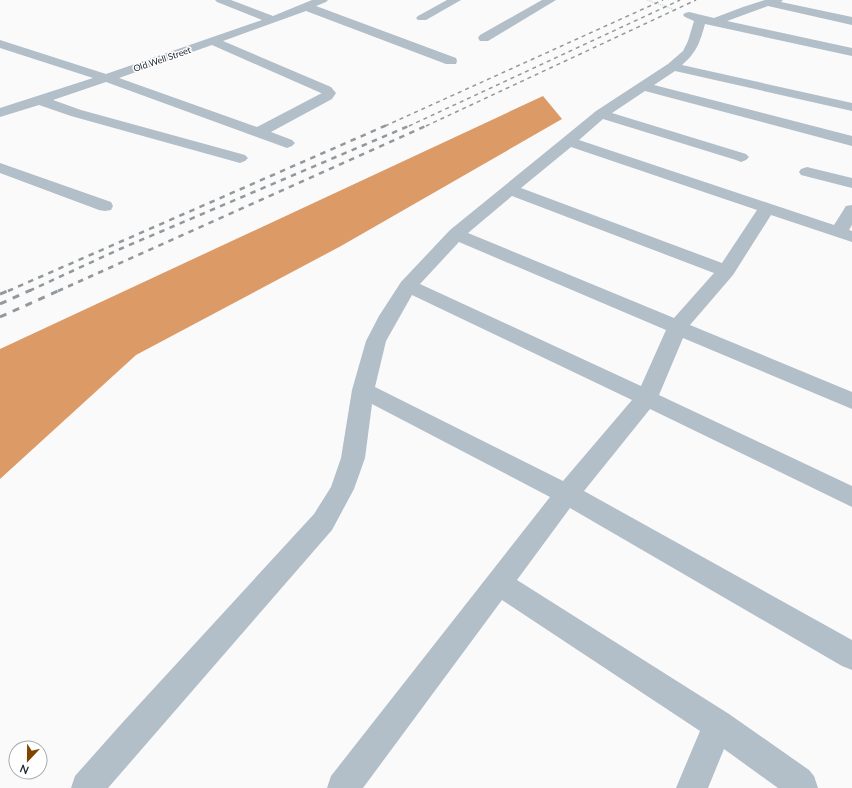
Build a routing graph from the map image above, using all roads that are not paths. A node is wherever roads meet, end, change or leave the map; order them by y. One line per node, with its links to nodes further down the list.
1 (221, 0): 9 (street)
2 (322, 0): 6 (street, Old Well Street)
3 (455, 0): 7 (street)
4 (550, 0): 11 (street)
5 (773, 2): 8 (street); 10 (street)
6 (307, 7): 9 (street, Old Well Street); 15 (street)
7 (422, 18)
8 (701, 18): 14 (street); 16 (street)
9 (273, 20): 12 (street, Old Well Street)
10 (852, 21)
11 (484, 38)
12 (212, 41): 17 (street, Old Well Street); 23 (street)
13 (0, 44): 17 (street)
14 (852, 52)
15 (451, 61)
16 (673, 67): 18 (street); 20 (street)
17 (106, 78): 19 (street, Old Well Street); 23 (street)
18 (645, 87): 22 (street); 25 (street)
19 (39, 100): 21 (street, Old Well Street); 28 (street)
20 (852, 107)
21 (0, 112)
22 (601, 114): 24 (street); 27 (street)
23 (258, 133): 26 (street)
24 (568, 141): 32 (street); 34 (street)
25 (852, 141)
26 (287, 143)
27 (742, 157)
28 (240, 158)
29 (0, 168): 33 (street)
30 (807, 172): 31 (street)
31 (852, 183)
32 (510, 190): 36 (street); 38 (street)
33 (105, 206)
34 (766, 209): 37 (street); 38 (street)
35 (852, 210): 37 (street)
36 (456, 234): 39 (street); 40 (street)
37 (845, 234)
38 (726, 271): 40 (street)
39 (408, 286): 41 (street); 42 (street)
40 (678, 326): 42 (street); 43 (street)
41 (363, 390): 44 (street); 49 (street)
42 (647, 398): 44 (street); 45 (street)
43 (852, 401)
44 (567, 494): 46 (street); 47 (street)
45 (852, 497)
46 (500, 584): 48 (street); 50 (street)
47 (852, 656)
48 (718, 725): 51 (street); 52 (street)
49 (87, 788)
50 (343, 788)
51 (692, 788)
52 (802, 788)

